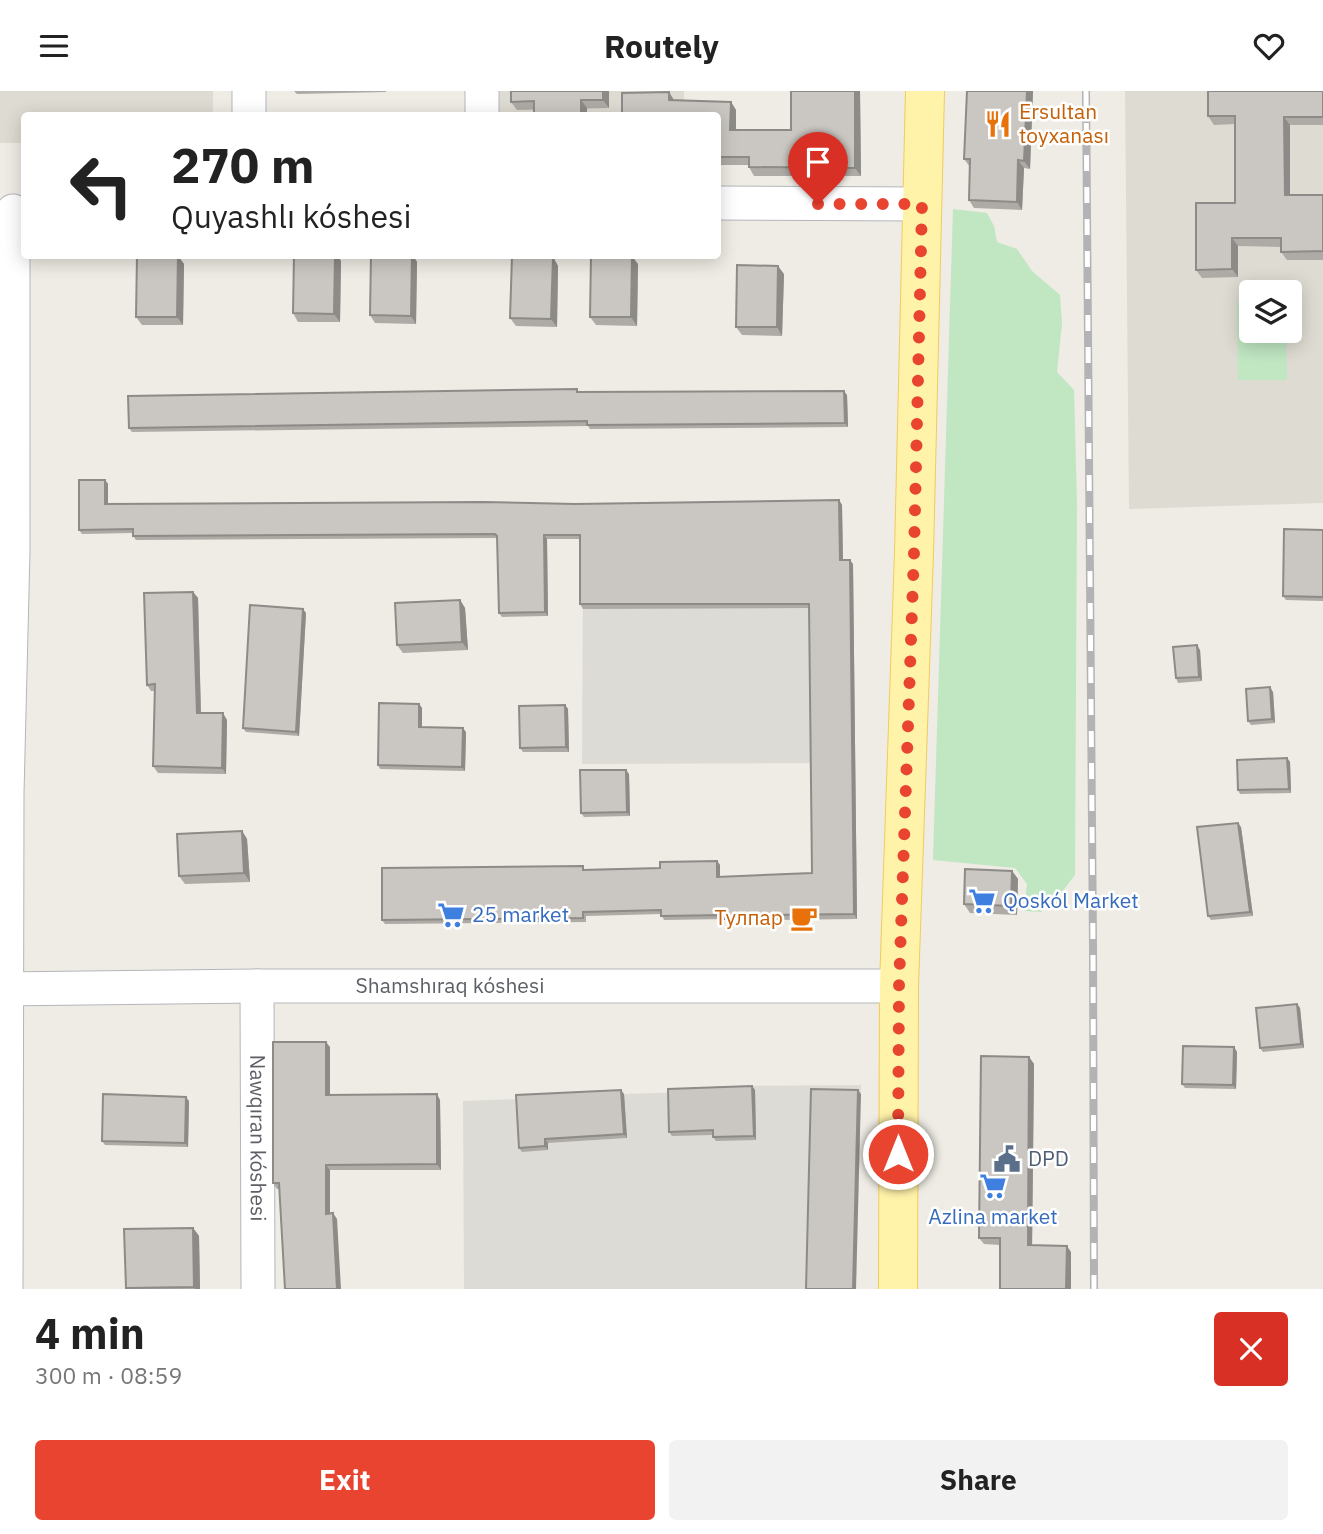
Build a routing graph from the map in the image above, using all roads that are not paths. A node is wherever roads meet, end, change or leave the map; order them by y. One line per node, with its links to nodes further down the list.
1 (249, 91): 4 (street)
2 (482, 91): 5 (street)
3 (925, 91): 7 (main road)
4 (249, 112)
5 (482, 112)
6 (721, 203): 7 (street)
7 (922, 204): 10 (main road)
8 (12, 211): 11 (street)
9 (257, 986): 10 (street, Shamshıraq kóshesi); 11 (street, Shamshıraq kóshesi); 13 (street, Nawqıran kóshesi)
10 (899, 986): 14 (main road)
11 (3, 989): 12 (street)
12 (6, 1289)
13 (258, 1289)
14 (898, 1289)

